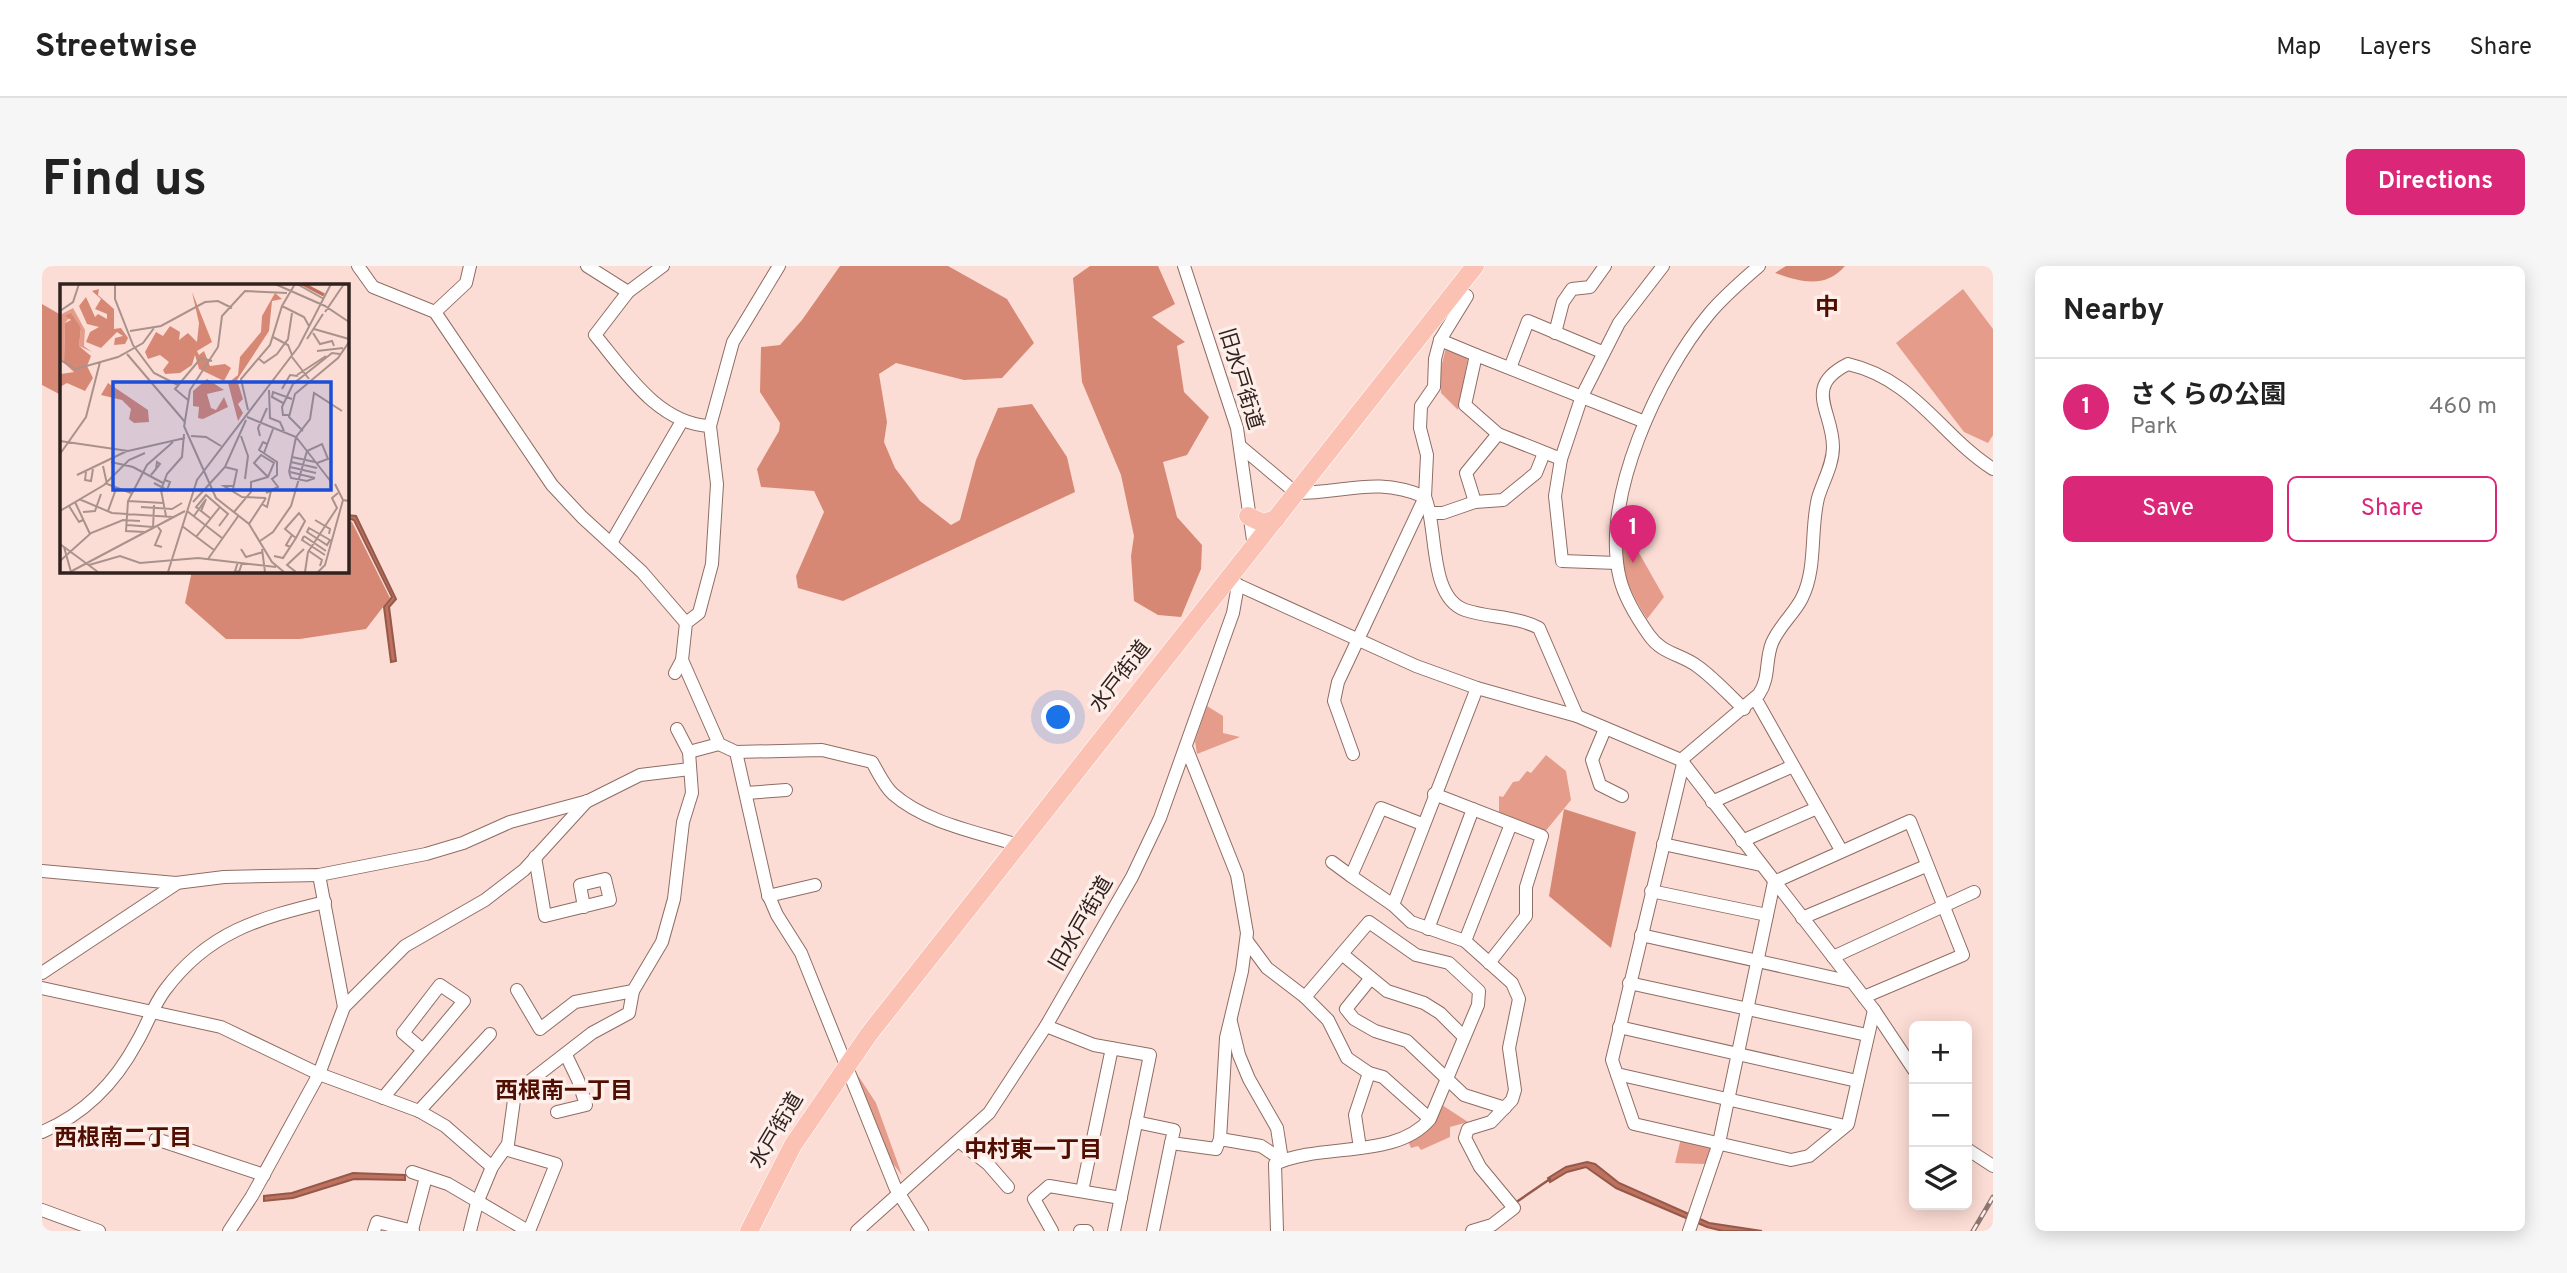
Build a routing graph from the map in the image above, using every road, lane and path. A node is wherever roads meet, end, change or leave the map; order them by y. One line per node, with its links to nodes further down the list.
1 (358, 266): 13 (street)
2 (470, 266): 13 (street)
3 (587, 266): 12 (street)
4 (663, 266): 12 (street)
5 (779, 266): 22 (street)
6 (1184, 266): 24 (street, 旧水戸街道)
7 (1475, 266): 11 (highway, 水戸街道)
8 (1605, 266): 14 (street)
9 (1663, 266): 16 (street)
10 (1759, 266): 21 (street)
11 (1458, 289): 15 (street); 28 (highway, 水戸街道)
12 (628, 292): 20 (street)
13 (435, 312): 34 (street)
14 (1555, 333): 16 (street); 18 (street)
15 (1440, 341): 17 (street); 29 (street)
16 (1602, 352): 19 (street)
17 (1476, 355): 18 (street); 23 (street)
18 (1510, 368): 19 (street)
19 (1581, 396): 21 (street); 26 (street)
20 (682, 421): 22 (street); 34 (street)
21 (1645, 422): 36 (street)
22 (710, 426): 38 (street)
23 (1498, 434): 25 (street); 30 (street)
24 (1240, 446): 28 (street); 32 (street, 旧水戸街道)
25 (1544, 453): 26 (street); 30 (street)
26 (1561, 459): 36 (street)
27 (1993, 469): 43 (street)
28 (1296, 493): 29 (street); 33 (highway, 水戸街道)
29 (1425, 497): 31 (street); 39 (street)
30 (1475, 502): 31 (street)
31 (1432, 513): 45 (street)
32 (1248, 516): 33 (highway); 35 (street, 旧水戸街道)
33 (1276, 519): 35 (highway, 水戸街道)
34 (611, 543): 38 (street)
35 (1254, 547): 37 (highway, 水戸街道)
36 (1617, 563): 44 (street)
37 (1234, 581): 39 (street); 49 (street, 旧水戸街道); 68 (highway, 水戸街道)
38 (686, 623): 40 (street)
39 (1359, 642): 42 (street); 52 (street)
40 (681, 660): 41 (street); 48 (street)
41 (674, 673)
42 (1477, 688): 45 (street); 58 (street)
43 (1755, 698): 44 (street); 54 (street)
44 (1744, 709): 53 (street)
45 (1577, 716): 47 (street)
46 (677, 729): 50 (street)
47 (1605, 729): 53 (street); 59 (street)
48 (719, 744): 50 (street); 51 (street)
49 (1186, 747): 91 (street); 111 (street, 旧水戸街道)
50 (689, 752): 55 (street)
51 (736, 752): 57 (street); 68 (street)
52 (1353, 754)
53 (1682, 762): 61 (street); 67 (street)
54 (1793, 766): 61 (street); 62 (street)
55 (690, 769): 60 (street); 103 (street)
56 (786, 790): 57 (street)
57 (746, 793): 82 (street)
58 (1434, 794): 63 (street); 64 (street)
59 (1622, 796)
60 (588, 801): 70 (street); 75 (street)
61 (1712, 802): 66 (street)
62 (1817, 808): 66 (street); 69 (street)
63 (1473, 809): 65 (street); 89 (street)
64 (1422, 824): 76 (street); 84 (street)
65 (1511, 824): 92 (street); 96 (street)
66 (1742, 841): 72 (street)
67 (1663, 844): 72 (street); 80 (street)
68 (1018, 845): 121 (highway, 水戸街道)
69 (1841, 850): 73 (street); 77 (street)
70 (535, 858): 85 (street); 106 (street)
71 (1332, 862): 76 (street)
72 (1761, 865): 77 (street)
73 (1926, 866): 86 (street); 88 (street)
74 (42, 871): 78 (street)
75 (319, 875): 78 (street); 83 (street)
76 (1351, 876): 84 (street)
77 (1774, 882): 87 (street); 88 (street)
78 (176, 883): 97 (street)
79 (815, 886): 82 (street)
80 (1651, 891): 87 (street); 90 (street)
81 (1975, 892): 86 (street)
82 (768, 896): 121 (street)
83 (325, 902): 106 (street); 109 (street)
84 (1393, 905): 89 (street)
85 (584, 907)
86 (1943, 908): 94 (street); 105 (street)
87 (1767, 915): 95 (street)
88 (1802, 918): 94 (street)
89 (1428, 929): 92 (street)
90 (1641, 935): 95 (street); 100 (street)
91 (1247, 941): 104 (street); 110 (street)
92 (1465, 941): 96 (street)
93 (1342, 954): 98 (street); 104 (street); 115 (street)
94 (1833, 957): 99 (street)
95 (1758, 960): 99 (street); 107 (street)
96 (1489, 963): 129 (street)
97 (42, 973)
98 (1371, 978): 115 (street); 125 (street)
99 (1852, 982): 105 (street)
100 (1629, 983): 107 (street); 112 (street)
101 (42, 988): 109 (street)
102 (517, 990): 103 (street)
103 (633, 991): 119 (street)
104 (1305, 997): 122 (street)
105 (1864, 997): 108 (street)
106 (344, 1007): 123 (street)
107 (1748, 1007): 114 (street); 118 (street)
108 (1874, 1010): 114 (street); 120 (street)
109 (151, 1012): 123 (street); 135 (street)
110 (1231, 1018): 137 (street); 144 (street)
111 (1046, 1026): 116 (street); 138 (street, 旧水戸街道)
112 (1619, 1027): 118 (street); 124 (street)
113 (490, 1034): 130 (street)
114 (1867, 1035): 126 (street)
115 (1464, 1037): 125 (street)
116 (1112, 1048): 133 (street); 151 (street)
117 (423, 1050): 117 (street); 127 (street)
118 (1738, 1054): 126 (street); 128 (street)
119 (566, 1055): 131 (street); 142 (street)
120 (1909, 1062)
121 (846, 1064): 152 (street); 164 (highway, 水戸街道)
122 (1369, 1073): 132 (street); 141 (street)
123 (319, 1074): 127 (street); 148 (street)
124 (1617, 1074): 128 (street); 140 (street)
125 (1447, 1079): 129 (street); 132 (street)
126 (1857, 1081): 134 (street)
127 (383, 1098): 130 (street)
128 (1729, 1098): 134 (street); 140 (street)
129 (1505, 1108): 157 (street)
130 (419, 1111): 146 (street)
131 (557, 1112)
132 (1430, 1119): 141 (street)
133 (1136, 1122): 139 (street); 153 (street)
134 (1845, 1126): 140 (street)
135 (42, 1132)
136 (156, 1139): 148 (street)
137 (1220, 1139): 139 (street); 144 (street)
138 (960, 1142): 150 (street); 152 (street, 旧水戸街道)
139 (1171, 1143): 171 (street)
140 (1719, 1143): 174 (street)
141 (1360, 1148): 144 (street)
142 (505, 1149): 146 (street); 163 (street)
143 (1972, 1152): 145 (street)
144 (1282, 1160): 172 (street)
145 (1993, 1166)
146 (492, 1167): 154 (street)
147 (412, 1172): 149 (street)
148 (264, 1175): 159 (street)
149 (426, 1177): 154 (street); 161 (street)
150 (1008, 1187)
151 (1082, 1191): 153 (street); 167 (street)
152 (900, 1194): 165 (street, 旧水戸街道); 166 (street)
153 (1121, 1198): 170 (street)
154 (477, 1203): 162 (street); 163 (street)
155 (42, 1210): 156 (street)
156 (65, 1226): 158 (street)
157 (1491, 1228): 173 (street)
158 (99, 1231)
159 (229, 1231)
160 (374, 1231): 161 (street)
161 (412, 1231)
162 (470, 1231)
163 (528, 1231)
164 (749, 1231)
165 (857, 1231)
166 (922, 1231)
167 (1052, 1231)
168 (1080, 1231): 169 (street)
169 (1087, 1231)
170 (1114, 1231)
171 (1153, 1231)
172 (1278, 1231)
173 (1472, 1231)
174 (1689, 1231)

